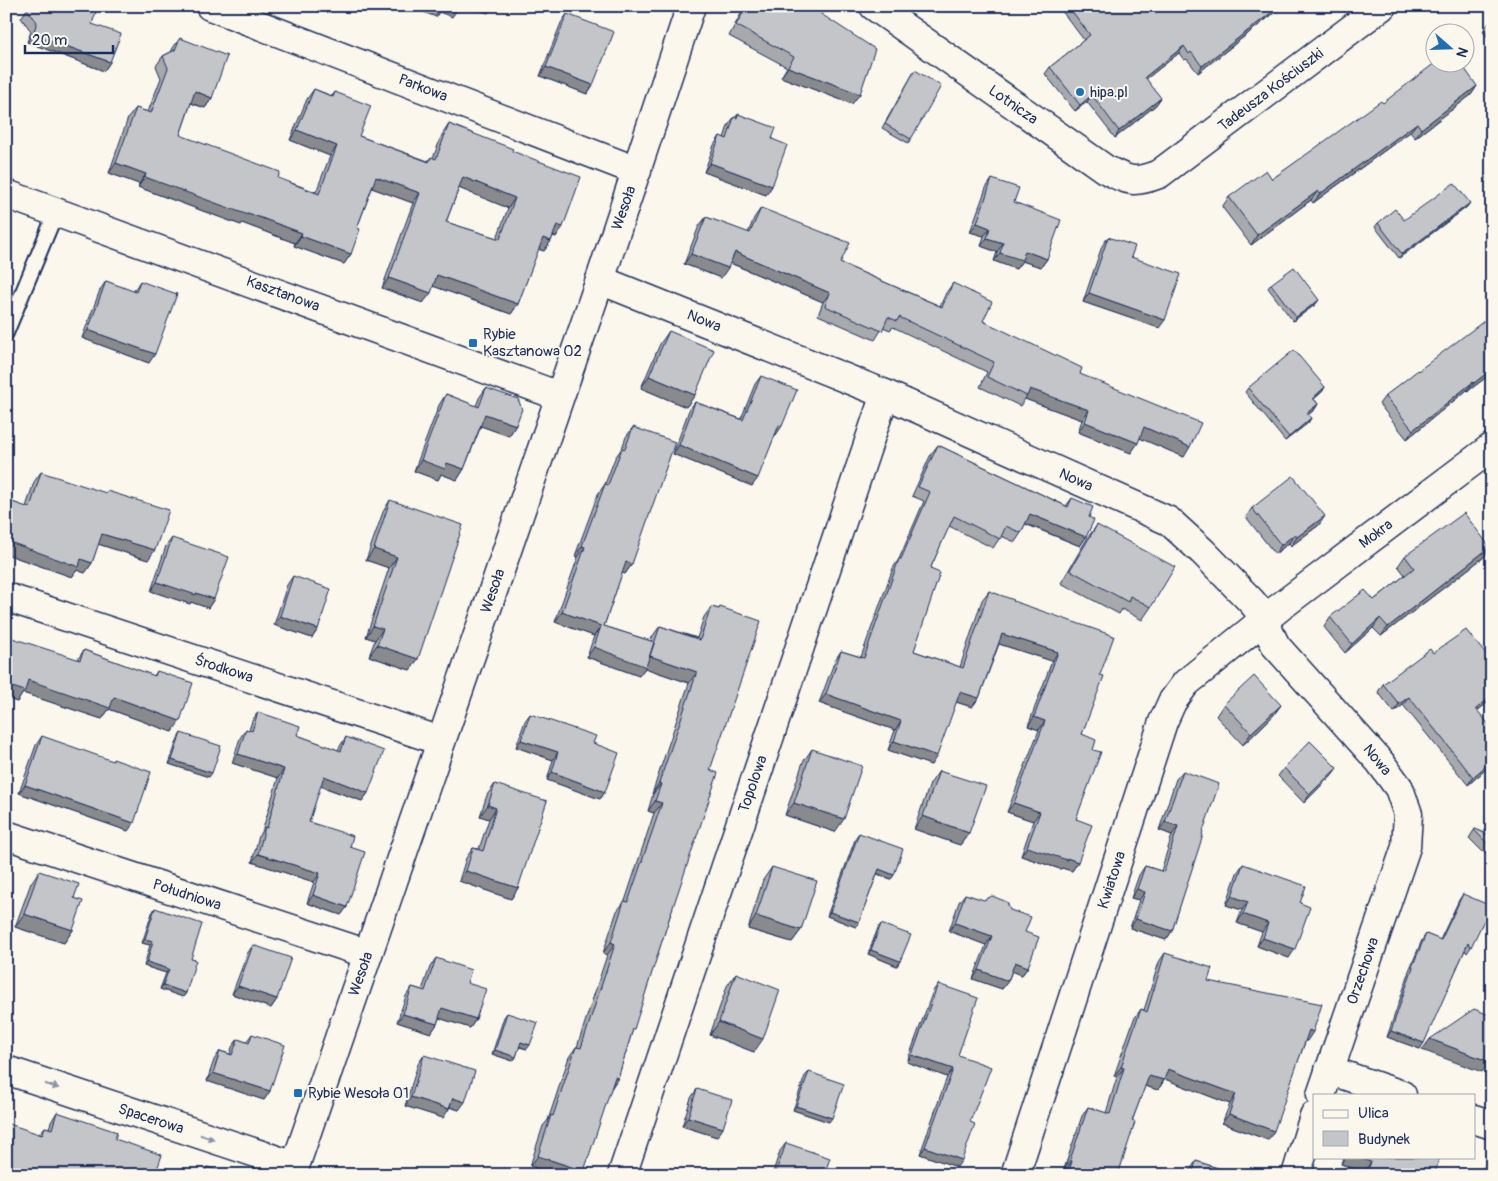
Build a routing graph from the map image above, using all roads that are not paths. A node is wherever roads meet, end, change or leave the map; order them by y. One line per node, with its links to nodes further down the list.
1 (210, 6): 5 (street, Parkowa)
2 (691, 6): 5 (street, Wesoła)
3 (874, 6): 6 (street, Lotnicza)
4 (1382, 6): 6 (street, Tadeusza Kościuszki)
5 (637, 171): 9 (street, Wesoła)
6 (1159, 174)
7 (6, 194): 8 (street, Kasztanowa)
8 (56, 212): 10 (lane); 12 (street, Kasztanowa)
9 (600, 280): 11 (street, Nowa); 12 (street, Wesoła)
10 (6, 333)
11 (885, 394): 15 (street, Nowa); 27 (street, Topolowa)
12 (559, 396): 16 (street, Wesoła)
13 (1491, 448): 15 (street, Mokra)
14 (6, 597): 16 (street, Środkowa)
15 (1262, 621): 18 (street, Nowa); 28 (street, Kwiatowa)
16 (442, 741): 19 (street, Wesoła)
17 (6, 835): 19 (street, Południowa)
18 (1406, 848): 21 (street, Orzechowa)
19 (368, 954): 26 (street, Wesoła)
20 (6, 1070): 26 (street, Spacerowa, one-way to 26)
21 (1325, 1082): 22 (street)
22 (1396, 1094)
23 (1313, 1119): 29 (street)
24 (1476, 1120): 25 (street)
25 (1492, 1125)
26 (293, 1171)
27 (622, 1175)
28 (1015, 1175)
29 (1296, 1175)

